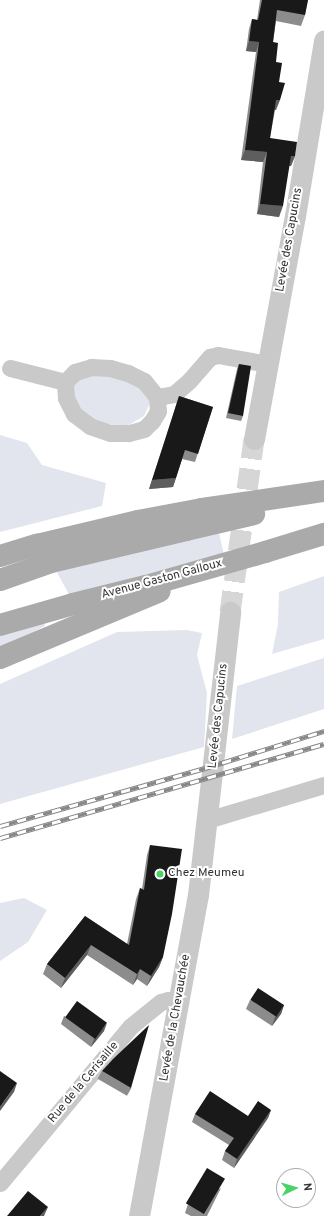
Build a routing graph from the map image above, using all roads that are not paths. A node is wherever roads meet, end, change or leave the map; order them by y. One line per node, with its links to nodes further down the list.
1 (324, 40): 2 (street, Levée des Capucins)
2 (268, 364): 5 (street); 6 (street, Levée des Capucins)
3 (10, 368): 4 (street)
4 (64, 382): 5 (street); 5 (street)
5 (158, 397)
6 (254, 439)
7 (324, 490): 11 (main road, bridge)
8 (324, 500): 12 (main road, bridge)
9 (324, 534): 10 (main road, Avenue Gaston Galloux)
10 (265, 552): 14 (main road, Avenue Gaston Galloux, bridge); 15 (main road, bridge)
11 (0, 556)
12 (0, 580)
13 (230, 612): 17 (street, Levée des Capucins)
14 (0, 625)
15 (0, 658)
16 (324, 785): 17 (street)
17 (208, 820): 18 (street, Levée de la Chevauchée)
18 (179, 1001): 19 (street, Rue de la Cerisaille); 20 (street, Levée de la Chevauchée)
19 (0, 1182)
20 (139, 1216)

